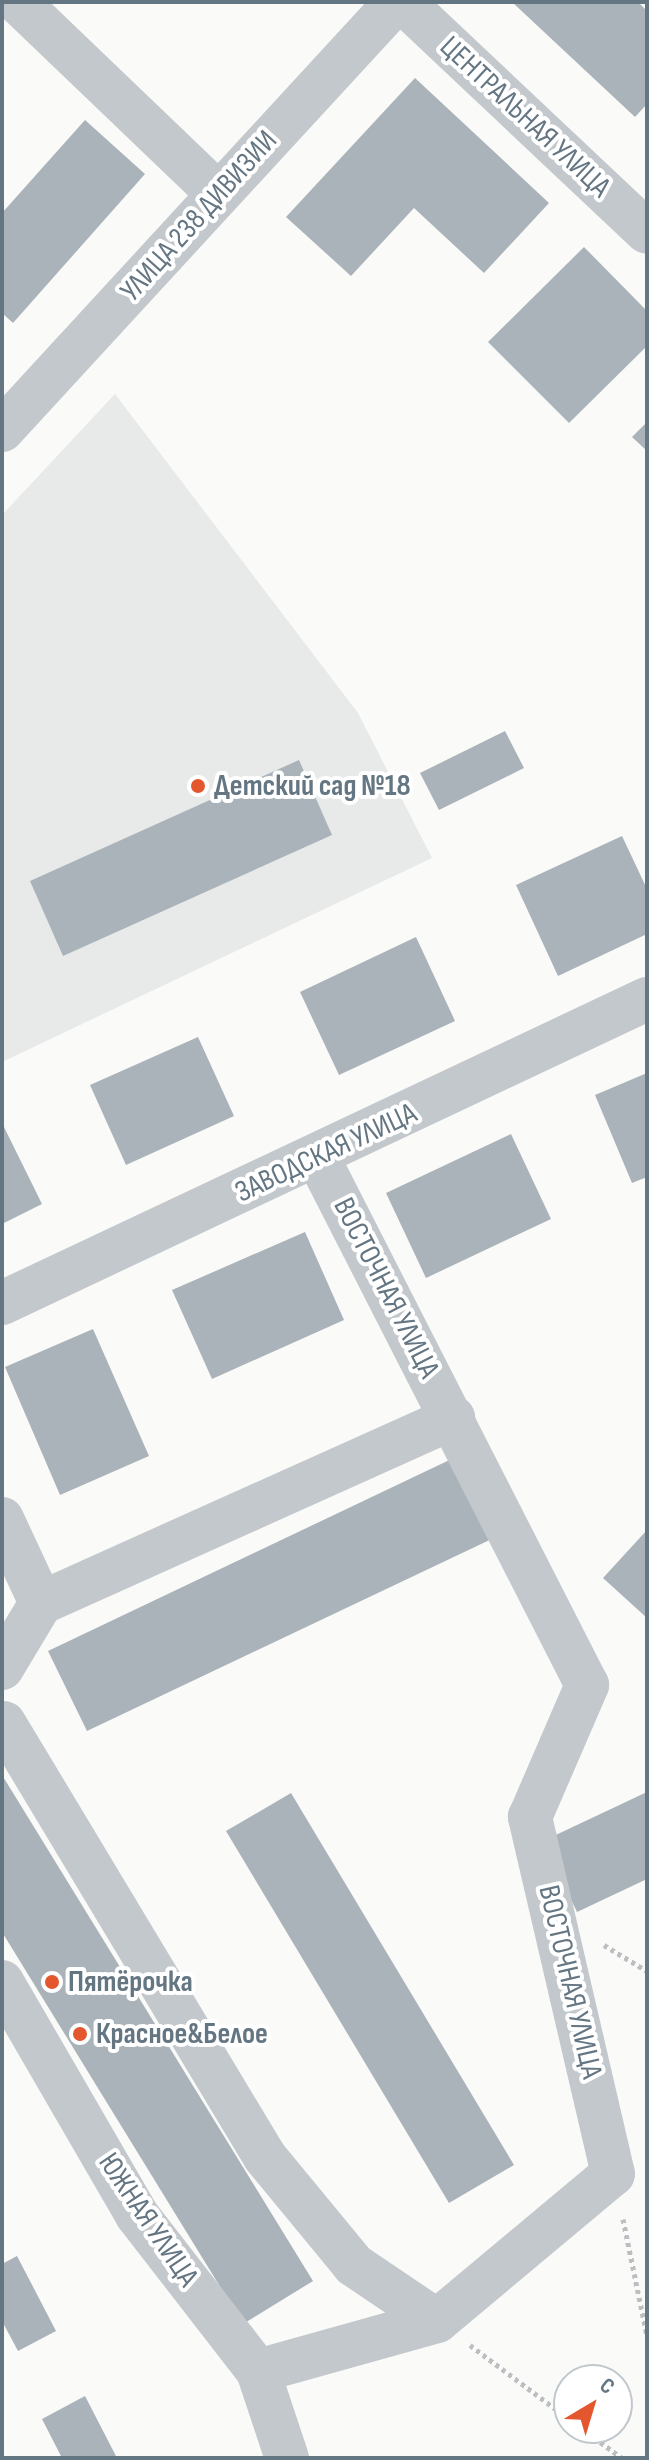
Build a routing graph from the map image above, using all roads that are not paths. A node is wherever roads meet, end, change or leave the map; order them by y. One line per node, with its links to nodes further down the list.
1 (396, 2): 4 (street, УЛИЦА 238 ДИВИЗИИ)
2 (403, 2): 5 (street, ЦЕНТРАЛЬНАЯ УЛИЦА)
3 (28, 5): 4 (street)
4 (218, 194): 6 (street, УЛИЦА 238 ДИВИЗИИ)
5 (647, 232)
6 (2, 430)
7 (647, 999): 8 (street, ЗАВОДСКАЯ УЛИЦА)
8 (318, 1158): 9 (street, ЗАВОДСКАЯ УЛИЦА); 10 (street, ВОСТОЧНАЯ УЛИЦА)
9 (2, 1303)
10 (453, 1418): 12 (street); 16 (street, ВОСТОЧНАЯ УЛИЦА)
11 (2, 1519): 12 (street)
12 (41, 1603): 13 (street)
13 (2, 1668)
14 (3, 1721): 16 (street)
15 (2, 1982): 17 (street, ЮЖНАЯ УЛИЦА)
16 (437, 2321): 17 (street)
17 (258, 2371): 18 (street, ЮЖНАЯ УЛИЦА)
18 (287, 2458)

